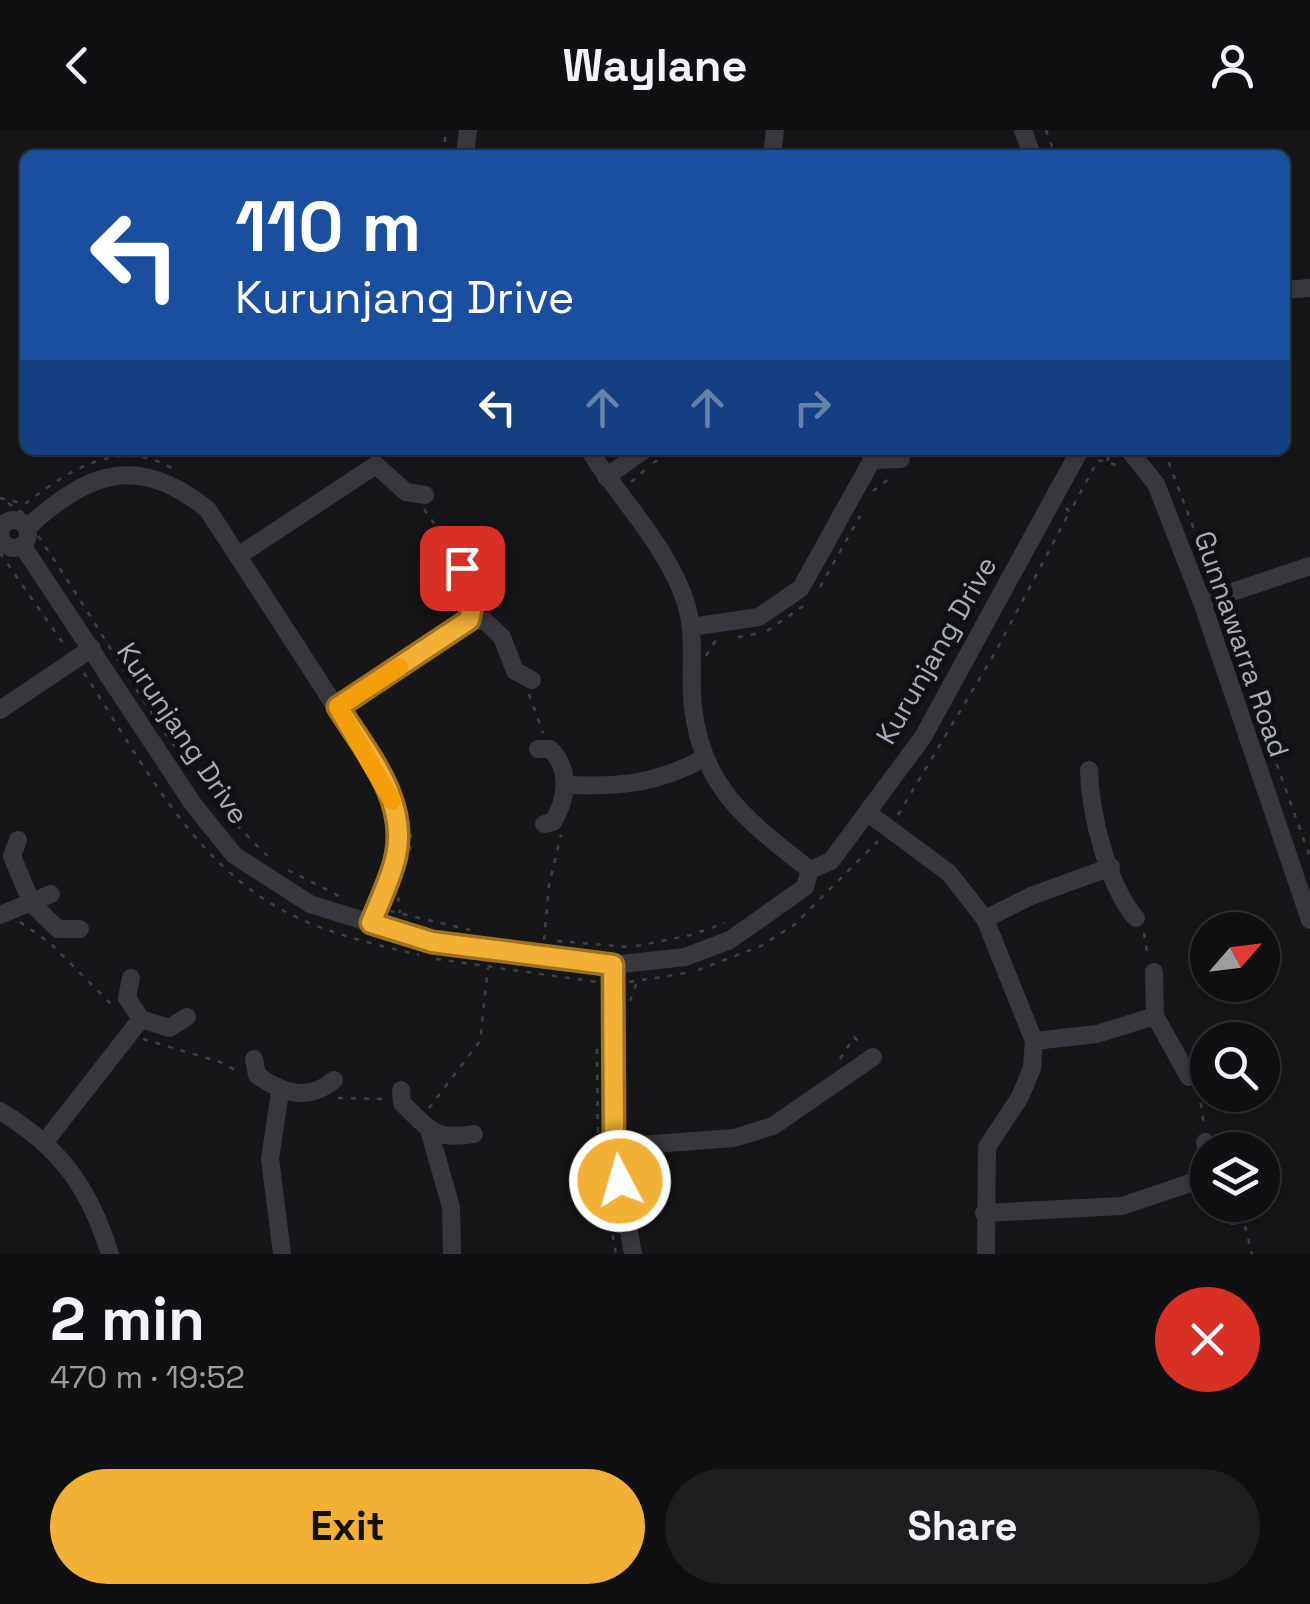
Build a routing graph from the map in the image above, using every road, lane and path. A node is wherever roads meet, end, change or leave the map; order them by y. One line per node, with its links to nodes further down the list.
1 (591, 455): 12 (street)
2 (637, 455): 12 (street)
3 (667, 455): 14 (path)
4 (870, 455): 9 (street); 28 (street)
5 (1077, 455): 15 (street, Kurunjang Drive)
6 (1110, 455): 11 (path)
7 (1165, 455): 21 (path)
8 (381, 458): 13 (street); 22 (street)
9 (901, 459)
10 (1126, 459): 11 (path); 21 (street, Gunnawarra Road)
11 (1107, 461): 16 (path)
12 (606, 477): 14 (street)
13 (418, 494): 24 (path)
14 (618, 495): 28 (street)
15 (1052, 496): 16 (path); 39 (street, Kurunjang Drive)
16 (1070, 512): 41 (path)
17 (4, 515): 18 (path); 18 (street)
18 (26, 533): 22 (street); 29 (street, Kurunjang Drive); 47 (path)
19 (465, 546): 24 (street)
20 (0, 553): 30 (path)
21 (1193, 554): 26 (street, Gunnawarra Road); 26 (path)
22 (238, 556): 32 (street)
23 (1310, 566): 26 (street)
24 (462, 568): 27 (street)
25 (1227, 580): 26 (path)
26 (1212, 594): 43 (path); 54 (street, Gunnawarra Road)
27 (469, 620): 31 (street); 32 (street)
28 (691, 627): 35 (street)
29 (92, 648): 30 (street); 50 (street, Kurunjang Drive)
30 (75, 660): 33 (street); 59 (path)
31 (528, 679): 34 (path)
32 (338, 707): 50 (street)
33 (0, 710)
34 (544, 749): 37 (street)
35 (704, 758): 37 (street); 45 (street)
36 (1089, 770): 44 (street)
37 (566, 785): 38 (street)
38 (562, 808): 40 (street); 58 (path)
39 (868, 813): 41 (street); 45 (street, Kurunjang Drive)
40 (544, 824)
41 (884, 837): 53 (street); 63 (path)
42 (18, 840): 48 (street)
43 (1310, 857)
44 (1111, 867): 52 (street); 53 (street)
45 (810, 870): 61 (street, Kurunjang Drive)
46 (52, 894): 48 (street)
47 (346, 900)
48 (32, 904): 49 (street); 55 (street)
49 (3, 914): 67 (path)
50 (374, 915): 56 (path); 61 (street, Kurunjang Drive)
51 (739, 916): 58 (path)
52 (1136, 918): 60 (path)
53 (985, 919): 68 (street)
54 (1310, 920)
55 (80, 928)
56 (478, 932)
57 (532, 939): 58 (path)
58 (544, 940)
59 (488, 968): 61 (path); 78 (path)
60 (1154, 972): 65 (street)
61 (613, 974): 63 (path); 82 (street)
62 (130, 978): 67 (street)
63 (636, 982): 64 (path)
64 (629, 1007)
65 (1155, 1016): 68 (street); 73 (street)
66 (186, 1017): 67 (street)
67 (138, 1024): 72 (path); 81 (street)
68 (1034, 1041): 84 (street)
69 (873, 1057): 71 (path); 82 (street)
70 (254, 1059): 75 (street)
71 (836, 1066)
72 (238, 1071)
73 (1189, 1076): 79 (path)
74 (335, 1089): 75 (street); 76 (path)
75 (280, 1092): 87 (street)
76 (401, 1096): 78 (street); 78 (path)
77 (0, 1110): 81 (street)
78 (427, 1119): 80 (street); 88 (street)
79 (1204, 1132)
80 (474, 1134)
81 (44, 1143): 86 (street)
82 (614, 1146): 89 (street)
83 (1190, 1183): 84 (street)
84 (984, 1213): 90 (street)
85 (1244, 1222): 91 (path)
86 (110, 1254)
87 (282, 1254)
88 (452, 1254)
89 (633, 1254)
90 (986, 1254)
91 (1252, 1254)

